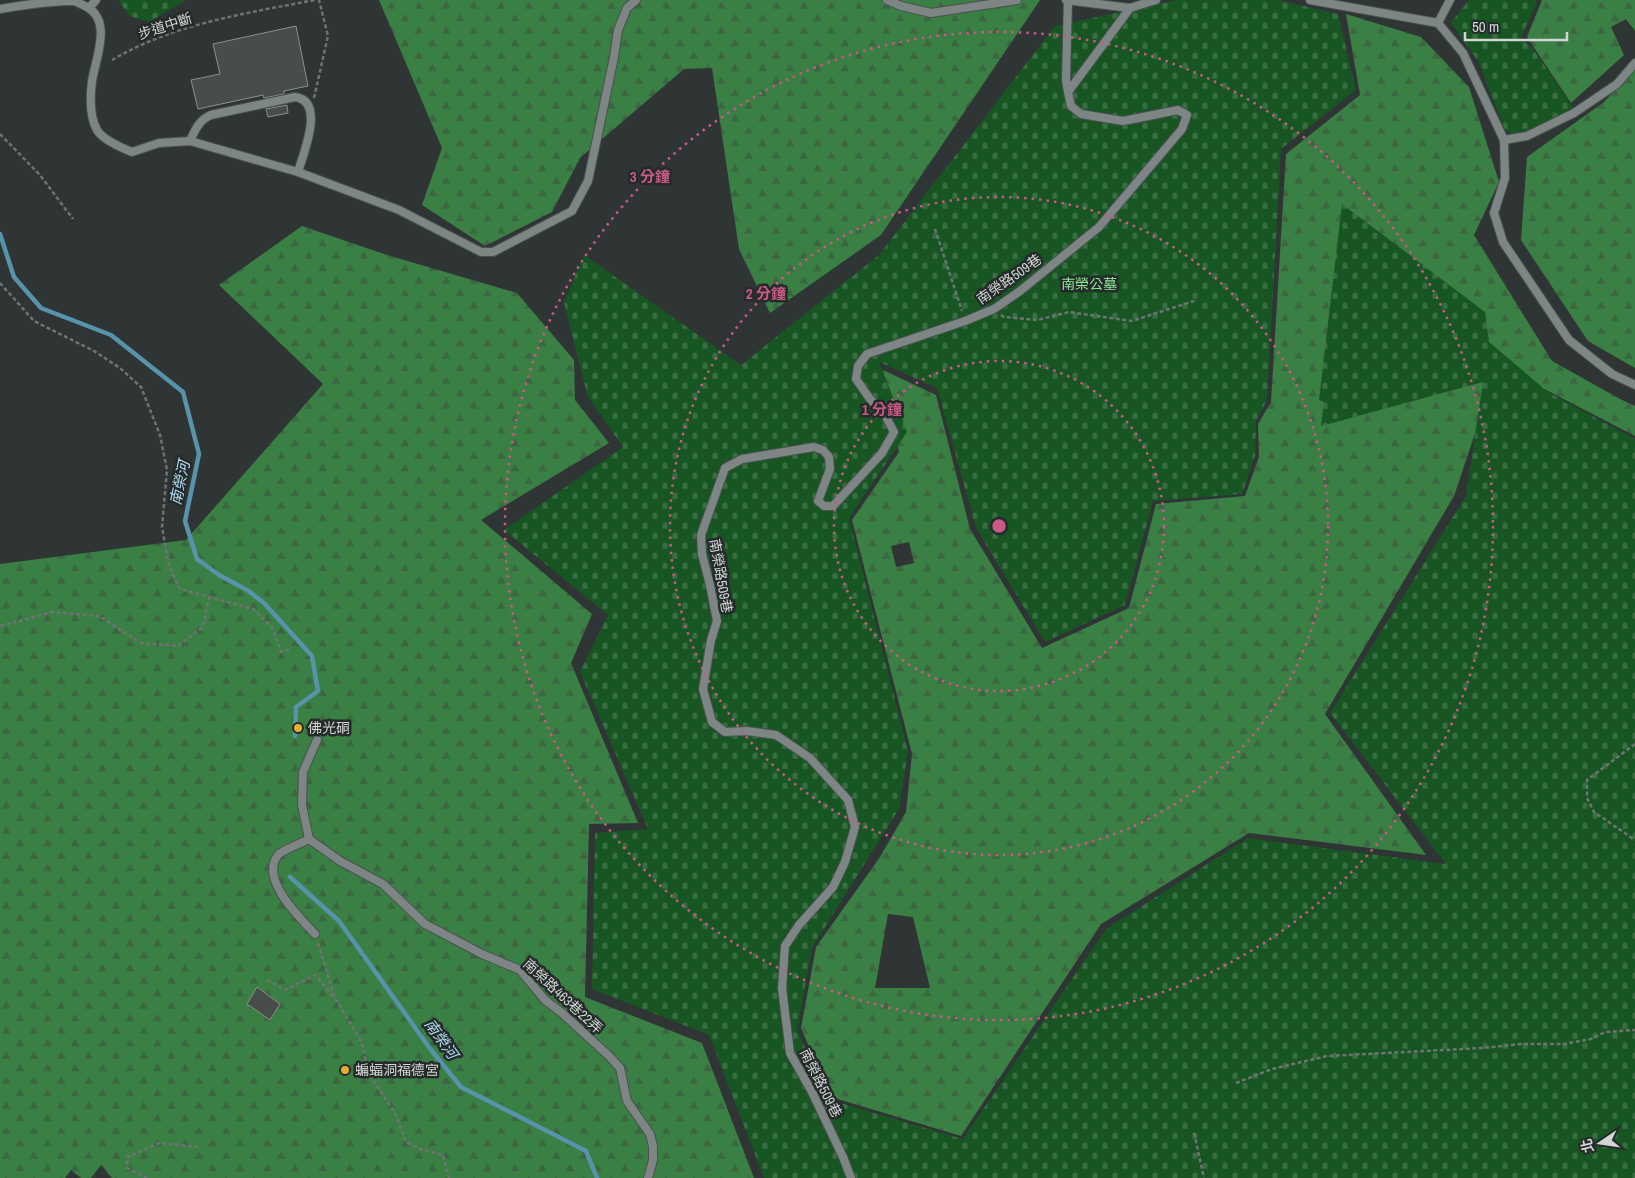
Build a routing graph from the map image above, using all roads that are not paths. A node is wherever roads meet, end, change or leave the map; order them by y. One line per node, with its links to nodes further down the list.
1 (96, 0): 9 (lane)
2 (636, 0): 17 (lane)
3 (886, 0): 4 (lane)
4 (1017, 0)
5 (1067, 0): 10 (lane); 14 (lane, 南榮路509巷)
6 (1156, 0): 10 (lane)
7 (1310, 0): 12 (lane)
8 (1450, 0): 12 (lane)
9 (88, 8): 11 (lane); 16 (lane)
10 (1130, 8): 14 (lane)
11 (0, 9)
12 (1438, 24): 15 (lane)
13 (1635, 63): 15 (lane)
14 (1068, 92): 23 (lane, 南榮路509巷)
15 (1504, 140): 18 (lane)
16 (190, 141): 17 (lane); 17 (lane)
17 (298, 172)
18 (1635, 385)
19 (317, 740): 20 (lane)
20 (309, 840): 21 (lane); 22 (lane, 南榮路463巷22弄)
21 (315, 934)
22 (648, 1178)
23 (851, 1178)

